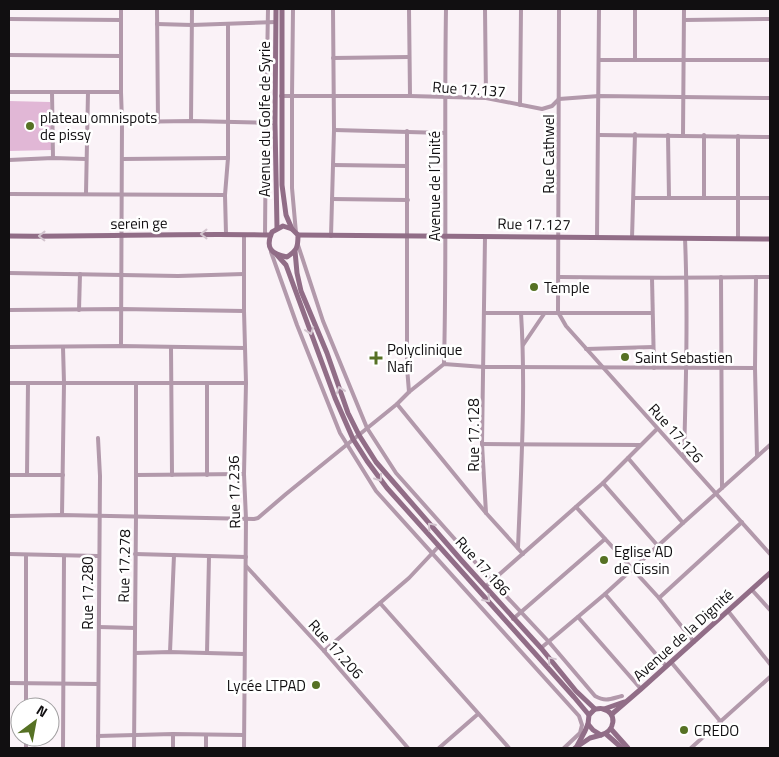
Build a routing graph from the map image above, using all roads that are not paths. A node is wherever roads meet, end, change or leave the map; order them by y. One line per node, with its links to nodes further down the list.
1 (121, 9): 19 (street)
2 (157, 9): 23 (street)
3 (192, 9): 25 (street)
4 (268, 9): 21 (street)
5 (276, 9): 22 (main road, Avenue du Golfe de Syrie)
6 (282, 9): 38 (main road)
7 (293, 9): 39 (street)
8 (333, 9): 29 (street)
9 (410, 9): 28 (street)
10 (446, 9): 44 (street, Avenue de l´Unité)
11 (485, 9): 45 (street)
12 (521, 9): 48 (street)
13 (559, 9): 47 (street, Rue Cathwel)
14 (599, 9): 30 (street)
15 (635, 9): 31 (street)
16 (684, 9): 20 (street)
17 (9, 19): 19 (street)
18 (770, 19): 20 (street)
19 (120, 20): 27 (street)
20 (684, 20): 32 (street)
21 (268, 22): 22 (street); 24 (street); 53 (street)
22 (276, 22): 54 (main road, Avenue du Golfe de Syrie)
23 (157, 24): 25 (street); 50 (street)
24 (228, 24): 25 (street); 52 (street)
25 (192, 25): 51 (street)
26 (9, 55): 27 (street)
27 (121, 56): 37 (street)
28 (409, 57): 29 (street); 40 (street)
29 (333, 58): 43 (street)
30 (599, 60): 31 (street); 41 (street)
31 (635, 60): 32 (street)
32 (684, 60): 33 (street); 42 (street)
33 (770, 60)
34 (9, 92): 35 (street)
35 (52, 92): 36 (street); 65 (street)
36 (88, 92): 37 (street); 69 (street)
37 (121, 92): 49 (street)
38 (282, 96): 39 (street, Rue 17.137); 84 (main road)
39 (292, 96): 43 (street, Rue 17.137); 84 (street)
40 (410, 96): 43 (street, Rue 17.137); 44 (street, Rue 17.137)
41 (599, 96): 42 (street, Rue 17.137); 47 (street, Rue 17.137); 59 (street)
42 (684, 96): 46 (street, Rue 17.137); 61 (street)
43 (333, 97): 55 (street)
44 (444, 97): 45 (street, Rue 17.137); 57 (street, Avenue de l´Unité)
45 (486, 98): 48 (street, Rue 17.137)
46 (770, 98)
47 (559, 99): 48 (street, Rue 17.137); 94 (street, Rue Cathwel)
48 (520, 105)
49 (122, 122): 50 (street); 66 (street)
50 (158, 122): 51 (street)
51 (191, 122): 52 (street)
52 (228, 122): 53 (street); 67 (street)
53 (266, 122): 54 (street); 88 (street)
54 (275, 123): 83 (main road, Avenue du Golfe de Syrie)
55 (334, 130): 56 (street); 70 (street)
56 (407, 131): 57 (street); 71 (street)
57 (445, 133): 92 (street, Avenue de l´Unité)
58 (635, 134): 59 (street); 60 (street); 76 (street)
59 (599, 135): 95 (street)
60 (668, 135): 61 (street); 77 (street)
61 (683, 135): 62 (street)
62 (704, 135): 63 (street); 78 (street)
63 (738, 136): 64 (street); 79 (street)
64 (770, 136)
65 (53, 158): 68 (street); 69 (street)
66 (122, 158): 67 (street); 74 (street)
67 (228, 158): 75 (street)
68 (9, 160)
69 (86, 160): 73 (street)
70 (333, 165): 71 (street); 81 (street)
71 (407, 166): 82 (street)
72 (9, 194): 73 (street)
73 (86, 194): 74 (street)
74 (121, 194): 75 (street); 87 (street)
75 (226, 195): 85 (street)
76 (634, 198): 77 (street); 96 (street)
77 (669, 198): 78 (street)
78 (704, 198): 79 (street)
79 (738, 198): 80 (street); 98 (street)
80 (770, 198)
81 (332, 199): 82 (street); 90 (street)
82 (408, 200): 91 (street)
83 (277, 228): 84 (main road); 88 (main road)
84 (295, 232): 90 (main road, Rue 17.127); 100 (main road)
85 (226, 234): 86 (main road, serein ge); 87 (main road, serein ge, one-way to 87)
86 (244, 234): 88 (main road, serein ge); 107 (street, Rue 17.236)
87 (121, 235): 89 (main road, serein ge, one-way to 89); 106 (street)
88 (268, 235): 101 (main road)
89 (9, 236)
90 (331, 236): 91 (main road, Rue 17.127)
91 (408, 236): 92 (main road, Rue 17.127); 147 (street)
92 (445, 236): 93 (main road, Rue 17.127); 132 (street, Avenue de l´Unité)
93 (485, 237): 94 (main road, Rue 17.127); 119 (street, Rue 17.128)
94 (559, 237): 95 (main road, Rue 17.127); 108 (street, Rue Cathwel)
95 (597, 238): 96 (main road, Rue 17.127)
96 (632, 238): 97 (main road, Rue 17.127)
97 (685, 238): 98 (main road, Rue 17.127); 109 (street)
98 (738, 239): 99 (main road, Rue 17.127)
99 (770, 239)
100 (298, 245): 102 (main road); 149 (street)
101 (271, 250): 103 (main road); 155 (street)
102 (295, 251): 103 (main road); 151 (main road, Rue 17.186, one-way to 102)
103 (277, 255): 153 (main road, one-way to 153)
104 (9, 273): 105 (street)
105 (80, 274): 106 (street); 116 (street)
106 (120, 274): 107 (street); 114 (street)
107 (244, 274): 117 (street, Rue 17.236)
108 (558, 277): 112 (street); 118 (street, Rue Cathwel)
109 (687, 277): 110 (street); 112 (street); 137 (street)
110 (721, 277): 113 (street); 138 (street)
111 (770, 277): 113 (street)
112 (652, 278): 121 (street)
113 (756, 278): 139 (street)
114 (121, 309): 116 (street); 117 (street); 125 (street)
115 (9, 310): 116 (street)
116 (79, 310)
117 (244, 311): 130 (street, Rue 17.236)
118 (558, 312): 121 (street); 122 (street); 123 (street, Rue Cathwel)
119 (484, 313): 120 (street); 134 (street, Rue 17.128)
120 (521, 313): 122 (street); 124 (street)
121 (652, 313): 129 (street)
122 (544, 314): 124 (street)
123 (566, 326): 131 (street, Rue 17.126)
124 (523, 345): 133 (street)
125 (121, 346): 127 (street); 128 (street)
126 (9, 347): 127 (street)
127 (63, 347): 143 (street)
128 (171, 347): 130 (street); 145 (street)
129 (653, 347): 131 (street); 136 (street)
130 (245, 348): 141 (street, Rue 17.236)
131 (586, 349): 135 (street, Rue 17.126)
132 (444, 364): 134 (street); 147 (street)
133 (523, 367): 134 (street); 135 (street); 156 (street)
134 (484, 368): 154 (street, Rue 17.128)
135 (603, 368): 136 (street); 150 (street, Rue 17.126)
136 (654, 368): 137 (street)
137 (687, 368): 138 (street); 160 (street)
138 (722, 368): 139 (street); 170 (street)
139 (755, 368): 159 (street)
140 (9, 382): 142 (street)
141 (246, 382): 146 (street); 162 (street, Rue 17.236)
142 (28, 383): 143 (street); 164 (street)
143 (64, 383): 144 (street); 168 (street)
144 (136, 383): 145 (street); 165 (street, Rue 17.278)
145 (172, 383): 146 (street); 166 (street)
146 (207, 384): 167 (street)
147 (409, 392): 148 (street)
148 (397, 404): 149 (street); 173 (street)
149 (367, 428): 151 (street); 199 (street)
150 (658, 430): 157 (street); 160 (street, Rue 17.126)
151 (359, 435): 153 (street); 200 (main road, Rue 17.186, one-way to 151)
152 (98, 438): 176 (street, Rue 17.280)
153 (353, 439): 155 (street); 182 (main road, one-way to 182)
154 (482, 444): 156 (street); 173 (street, Rue 17.128)
155 (346, 445): 178 (street); 185 (street)
156 (522, 445): 157 (street); 184 (street)
157 (640, 445): 161 (street)
158 (770, 446): 159 (street)
159 (757, 456): 170 (street)
160 (684, 457): 171 (street, Rue 17.126)
161 (628, 458): 169 (street); 180 (street)
162 (244, 474): 167 (street); 178 (street, Rue 17.236)
163 (9, 475): 164 (street)
164 (27, 475): 168 (street)
165 (136, 475): 166 (street); 177 (street, Rue 17.278)
166 (172, 475): 167 (street)
167 (207, 475)
168 (63, 476): 174 (street)
169 (603, 483): 172 (street); 183 (street)
170 (722, 488): 171 (street)
171 (716, 494): 179 (street, Rue 17.126); 180 (street)
172 (576, 506): 181 (street); 188 (street)
173 (486, 512): 184 (street)
174 (62, 515): 175 (street); 176 (street)
175 (9, 516)
176 (99, 516): 177 (street); 193 (street, Rue 17.280)
177 (136, 516): 178 (street); 187 (street, Rue 17.278)
178 (246, 519): 195 (street, Rue 17.236)
179 (742, 522): 189 (street, Rue 17.126); 203 (street)
180 (683, 523): 183 (street)
181 (605, 539): 197 (street); 207 (street)
182 (439, 546): 185 (street); 235 (main road, one-way to 235)
183 (658, 546): 197 (street)
184 (518, 548): 188 (street)
185 (432, 552): 204 (street); 254 (street)
186 (9, 554): 190 (street)
187 (135, 554): 191 (street); 211 (street, Rue 17.278)
188 (523, 554): 199 (street)
189 (770, 554)
190 (26, 555): 192 (street); 224 (street)
191 (174, 555): 194 (street); 216 (street)
192 (64, 556): 193 (street); 225 (street)
193 (98, 556): 210 (street, Rue 17.280)
194 (209, 556): 195 (street); 217 (street)
195 (246, 557): 196 (street, Rue 17.236)
196 (246, 566): 215 (street, Rue 17.206); 219 (street, Rue 17.236)
197 (632, 569): 202 (street); 203 (street)
198 (770, 573): 201 (main road, Avenue de la Dignité)
199 (492, 581): 200 (street); 207 (street)
200 (485, 587): 209 (main road, Rue 17.186)
201 (752, 590): 205 (street); 206 (main road, Avenue de la Dignité)
202 (605, 594): 208 (street); 220 (street)
203 (659, 598): 213 (street)
204 (380, 602): 215 (street); 233 (street)
205 (770, 610)
206 (728, 611): 213 (main road, Avenue de la Dignité); 221 (street)
207 (521, 612): 209 (street); 212 (street)
208 (578, 617): 212 (street); 227 (street)
209 (514, 619): 214 (main road, Rue 17.186)
210 (98, 627): 211 (street); 226 (street, Rue 17.280)
211 (135, 628): 218 (street, Rue 17.278)
212 (549, 642): 214 (street); 228 (street)
213 (694, 642): 220 (main road, Avenue de la Dignité)
214 (541, 648): 231 (main road, Rue 17.186, one-way to 214)
215 (324, 651): 251 (street, Rue 17.206)
216 (170, 652): 217 (street); 218 (street)
217 (207, 653): 219 (street)
218 (135, 654): 244 (street, Rue 17.278)
219 (244, 654): 242 (street, Rue 17.236)
220 (669, 664): 227 (main road, Avenue de la Dignité); 236 (street)
221 (770, 664)
222 (770, 677): 236 (street)
223 (9, 684): 224 (street)
224 (26, 684): 225 (street); 229 (street)
225 (63, 684): 226 (street); 245 (street)
226 (98, 684): 243 (street, Rue 17.280)
227 (641, 689): 230 (main road, Avenue de la Dignité)
228 (622, 696)
229 (26, 697)
230 (627, 701): 232 (main road); 234 (main road, Avenue de la Dignité)
231 (595, 709): 232 (main road); 235 (main road)
232 (604, 709): 234 (main road)
233 (478, 714): 252 (street); 253 (street)
234 (612, 714): 238 (main road)
235 (589, 715): 237 (main road)
236 (722, 722): 258 (street)
237 (588, 724): 240 (main road); 255 (main road)
238 (611, 728): 240 (main road); 257 (main road)
239 (173, 734): 241 (street); 244 (street); 248 (street)
240 (603, 734): 255 (main road); 256 (main road)
241 (206, 735): 242 (street); 249 (street)
242 (244, 735): 250 (street, Rue 17.236)
243 (98, 736): 244 (street); 246 (street, Rue 17.280)
244 (134, 736): 247 (street, Rue 17.278)
245 (63, 748)
246 (98, 748)
247 (134, 748)
248 (173, 748)
249 (206, 748)
250 (244, 748)
251 (408, 748)
252 (439, 748)
253 (509, 748)
254 (564, 748)
255 (576, 748)
256 (622, 748)
257 (628, 748)
258 (691, 748)

